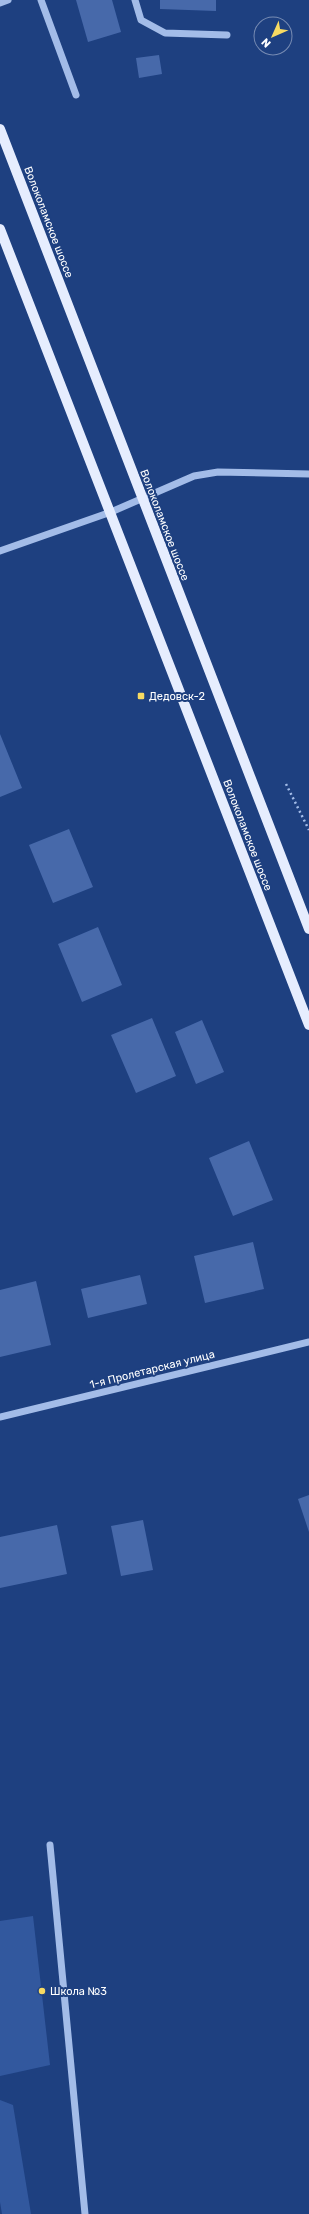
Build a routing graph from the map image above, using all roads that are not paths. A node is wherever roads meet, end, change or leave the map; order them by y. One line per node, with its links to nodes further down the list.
1 (8, 0): 4 (street)
2 (41, 0): 6 (street)
3 (135, 0): 5 (street)
4 (0, 3)
5 (227, 35)
6 (76, 94)
7 (0, 129): 10 (main road, Волоколамское шоссе)
8 (0, 229): 11 (main road, Волоколамское шоссе)
9 (309, 474): 10 (street)
10 (143, 499): 11 (street); 13 (main road, Волоколамское шоссе)
11 (111, 512): 12 (street); 14 (main road, Волоколамское шоссе)
12 (0, 550)
13 (309, 929)
14 (309, 1025)
15 (309, 1342): 16 (street, 1-я Пролетарская улица)
16 (0, 1418)
17 (50, 1845): 18 (street)
18 (85, 2214)

